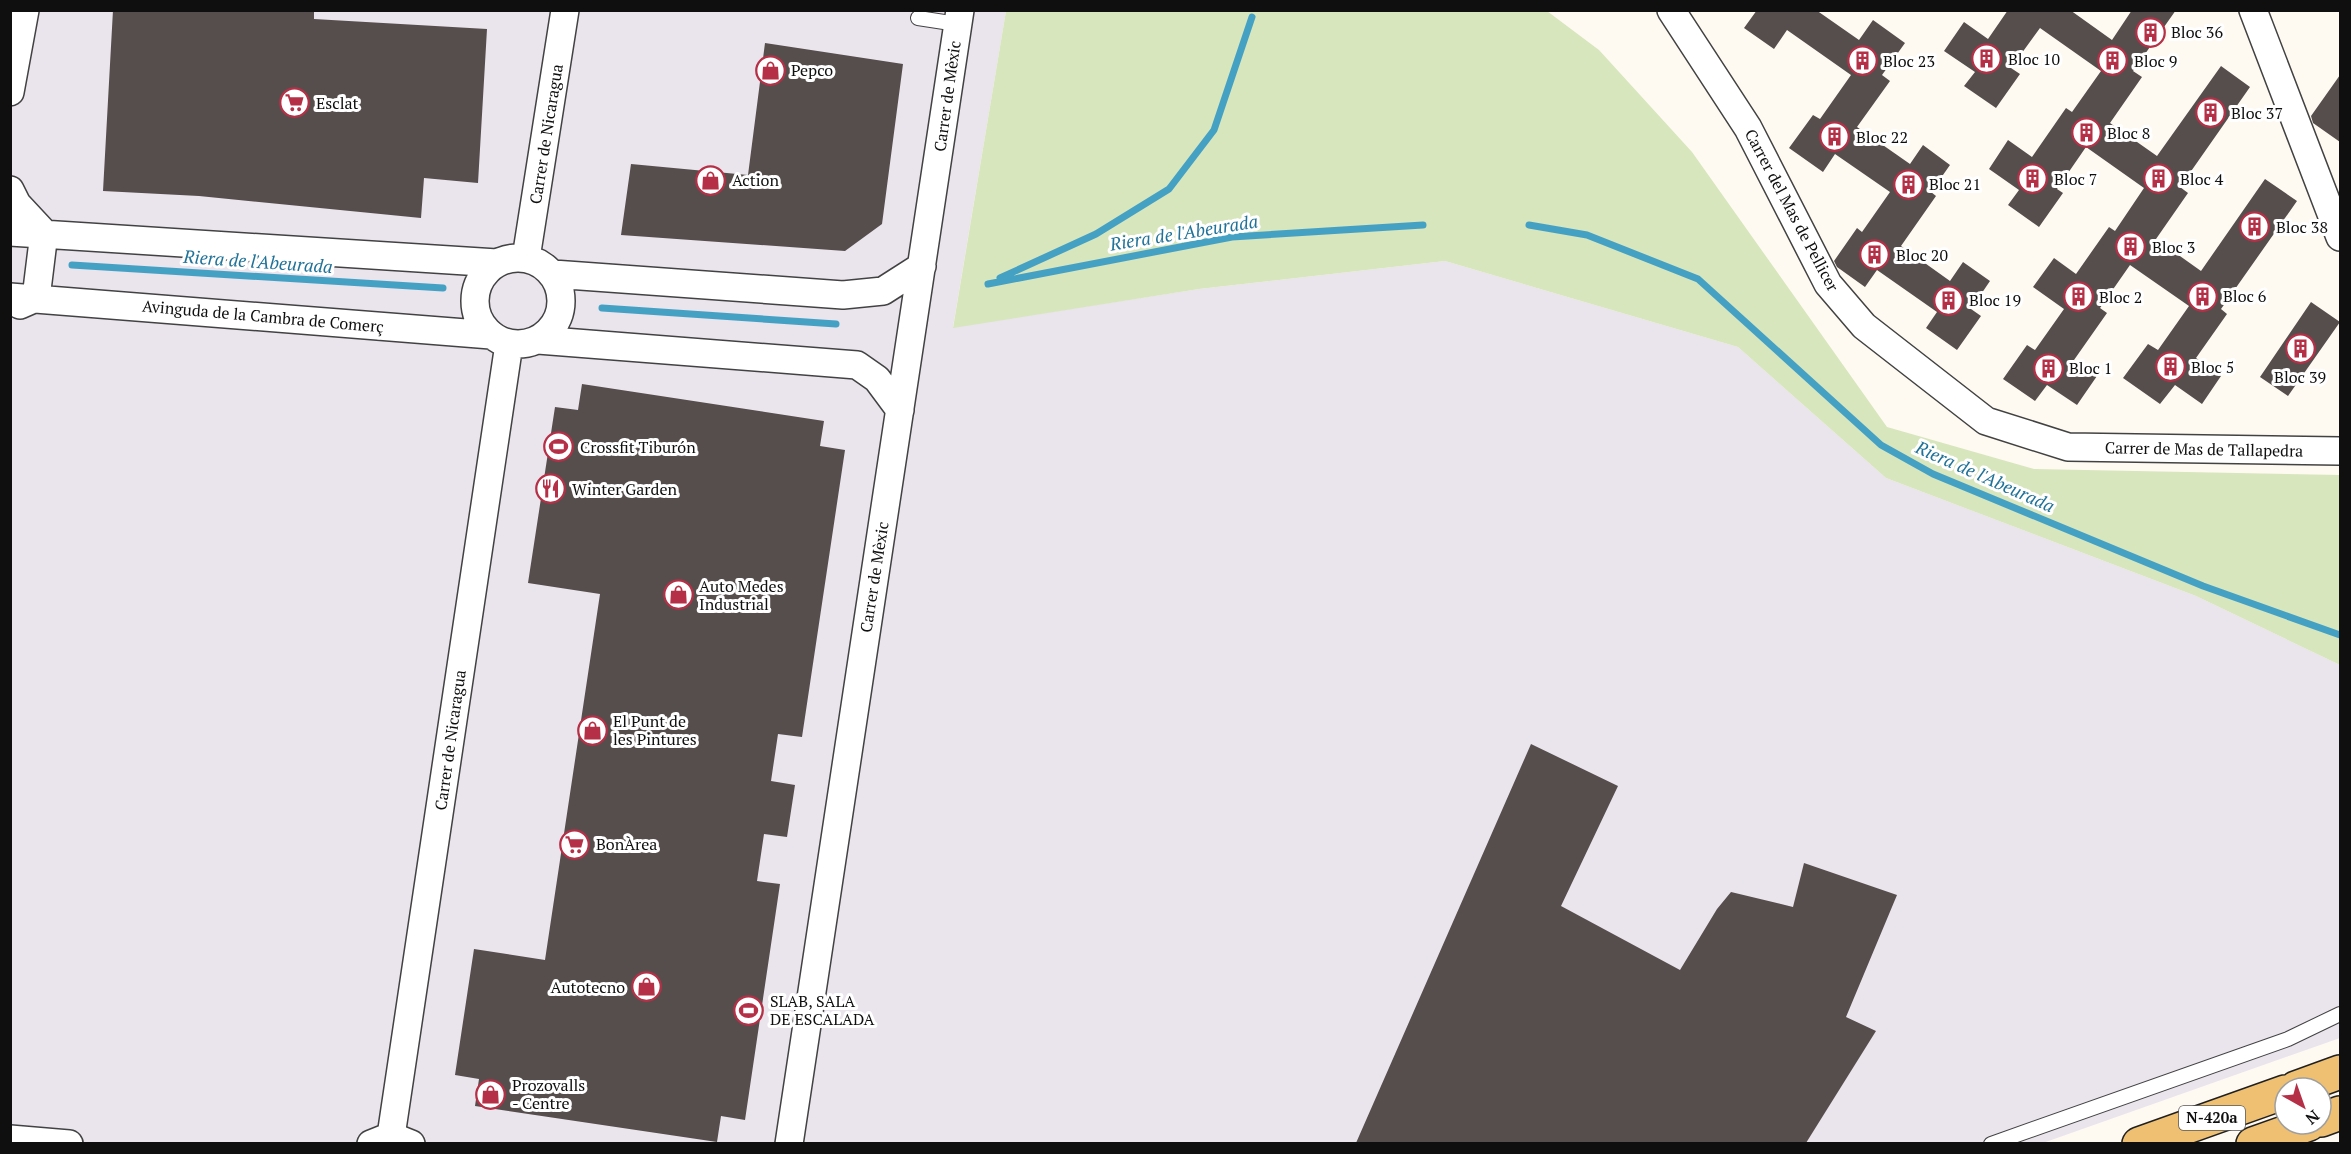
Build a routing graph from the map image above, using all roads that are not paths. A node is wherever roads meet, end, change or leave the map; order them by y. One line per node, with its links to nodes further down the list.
1 (25, 10): 7 (street)
2 (565, 10): 12 (street, Carrer de Nicaragua)
3 (1671, 10): 21 (street, Carrer del Mas de Pellicer)
4 (2253, 10): 11 (street)
5 (958, 17): 6 (lane); 14 (street, Carrer de Mèxic)
6 (918, 18)
7 (10, 92)
8 (10, 190): 10 (street)
9 (10, 232): 10 (street)
10 (44, 233): 13 (street); 16 (street)
11 (2340, 237)
12 (526, 258): 13 (street); 15 (street)
13 (496, 262): 18 (street)
14 (922, 266): 15 (street); 20 (street, Carrer de Mèxic)
15 (554, 274): 19 (street)
16 (23, 297): 17 (street); 18 (street, Avinguda de la Cambra de Comerç)
17 (10, 310)
18 (500, 340): 19 (street); 27 (street, Carrer de Nicaragua)
19 (538, 340): 20 (street)
20 (900, 410): 29 (street, Carrer de Mèxic)
21 (2068, 447): 22 (street, Carrer de Mas de Tallapedra)
22 (2340, 451)
23 (2340, 1014): 30 (lane)
24 (2273, 1096): 31 (main road, N-420a)
25 (2274, 1136): 32 (main road, N-420a)
26 (10, 1139): 28 (street)
27 (391, 1141)
28 (69, 1143)
29 (789, 1143)
30 (1991, 1143)
31 (2139, 1143)
32 (2253, 1143)

